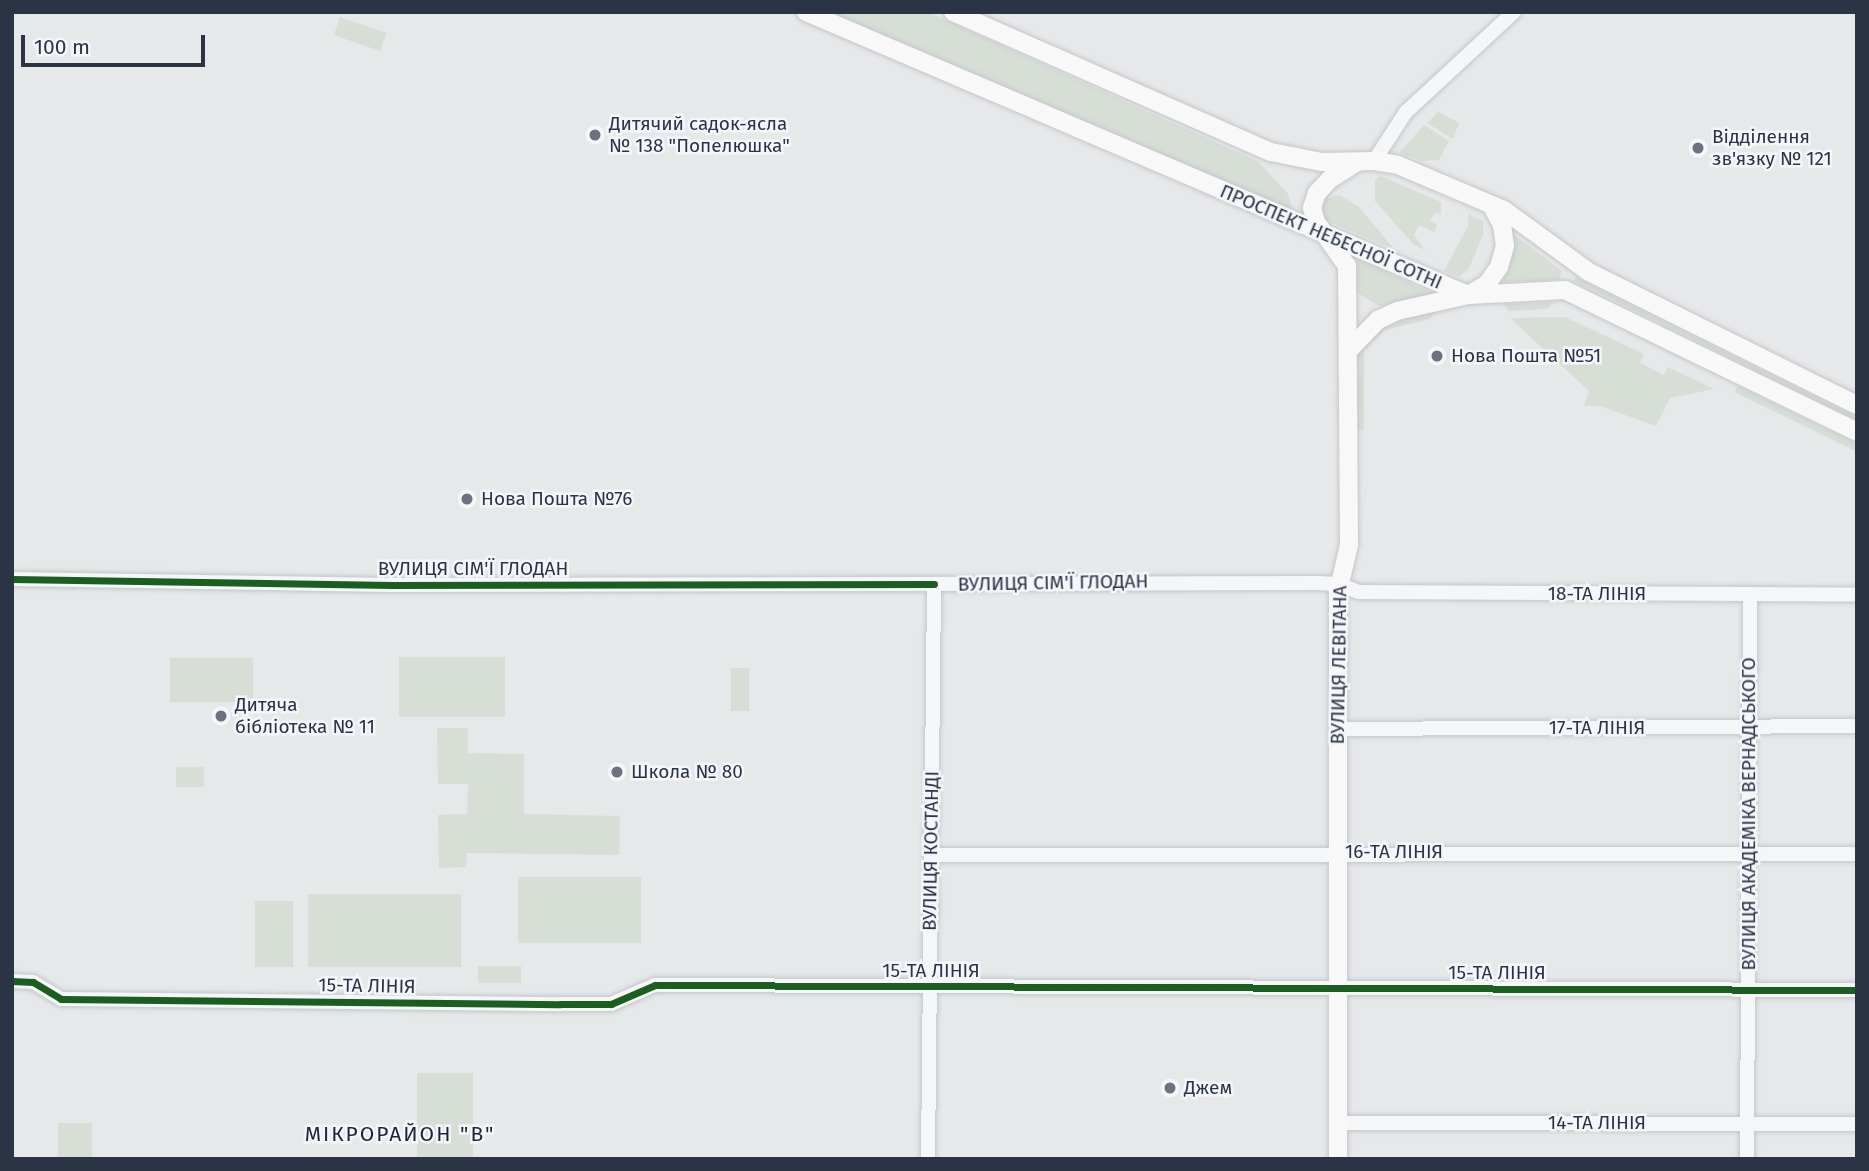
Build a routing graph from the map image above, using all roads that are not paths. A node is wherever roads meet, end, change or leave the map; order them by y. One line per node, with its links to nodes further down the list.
1 (806, 12): 6 (main road, ПРОСПЕКТ НЕБЕСНОЇ СОТНІ)
2 (953, 12): 4 (main road)
3 (1514, 12): 4 (street, ВУЛИЦЯ ЛЕВІТАНА)
4 (1365, 161): 5 (main road); 6 (main road, ВУЛИЦЯ ЛЕВІТАНА)
5 (1492, 206): 7 (main road); 9 (main road)
6 (1326, 234): 7 (main road, ПРОСПЕКТ НЕБЕСНОЇ СОТНІ); 8 (main road, ВУЛИЦЯ ЛЕВІТАНА)
7 (1468, 295): 8 (main road); 10 (main road, ПРОСПЕКТ НЕБЕСНОЇ СОТНІ)
8 (1349, 350): 13 (main road, ВУЛИЦЯ ЛЕВІТАНА)
9 (1857, 405)
10 (1857, 432)
11 (12, 579): 12 (street, ВУЛИЦЯ СІМ'Ї ГЛОДАН)
12 (934, 584): 13 (street, ВУЛИЦЯ СІМ'Ї ГЛОДАН); 22 (street, ВУЛИЦЯ КОСТАНДІ)
13 (1338, 584): 14 (street, 18-ТА ЛІНІЯ); 18 (main road, ВУЛИЦЯ ЛЕВІТАНА)
14 (1750, 595): 15 (street, 18-ТА ЛІНІЯ); 17 (street, ВУЛИЦЯ АКАДЕМІКА ВЕРНАДСЬКОГО)
15 (1857, 595)
16 (1857, 726): 17 (street, 17-ТА ЛІНІЯ)
17 (1749, 727): 18 (street, 17-ТА ЛІНІЯ); 20 (street, ВУЛИЦЯ АКАДЕМІКА ВЕРНАДСЬКОГО)
18 (1338, 729): 19 (main road, ВУЛИЦЯ ЛЕВІТАНА)
19 (1338, 851): 20 (street, 16-ТА ЛІНІЯ); 22 (street, 16-ТА ЛІНІЯ); 25 (main road, ВУЛИЦЯ ЛЕВІТАНА)
20 (1748, 853): 21 (street, 16-ТА ЛІНІЯ); 26 (street, ВУЛИЦЯ АКАДЕМІКА ВЕРНАДСЬКОГО)
21 (1857, 854)
22 (931, 855): 24 (street, ВУЛИЦЯ КОСТАНДІ)
23 (12, 981): 24 (street, 15-ТА ЛІНІЯ)
24 (929, 987): 25 (street, 15-ТА ЛІНІЯ); 31 (street, ВУЛИЦЯ КОСТАНДІ)
25 (1338, 988): 26 (street, 15-ТА ЛІНІЯ); 28 (main road, ВУЛИЦЯ ЛЕВІТАНА)
26 (1748, 989): 27 (street, 15-ТА ЛІНІЯ); 29 (street, ВУЛИЦЯ АКАДЕМІКА ВЕРНАДСЬКОГО)
27 (1857, 990)
28 (1338, 1123): 29 (street, 14-ТА ЛІНІЯ); 32 (main road, ВУЛИЦЯ ЛЕВІТАНА)
29 (1747, 1124): 30 (street, 14-ТА ЛІНІЯ); 33 (street, ВУЛИЦЯ АКАДЕМІКА ВЕРНАДСЬКОГО)
30 (1857, 1124)
31 (928, 1159)
32 (1338, 1159)
33 (1747, 1159)

